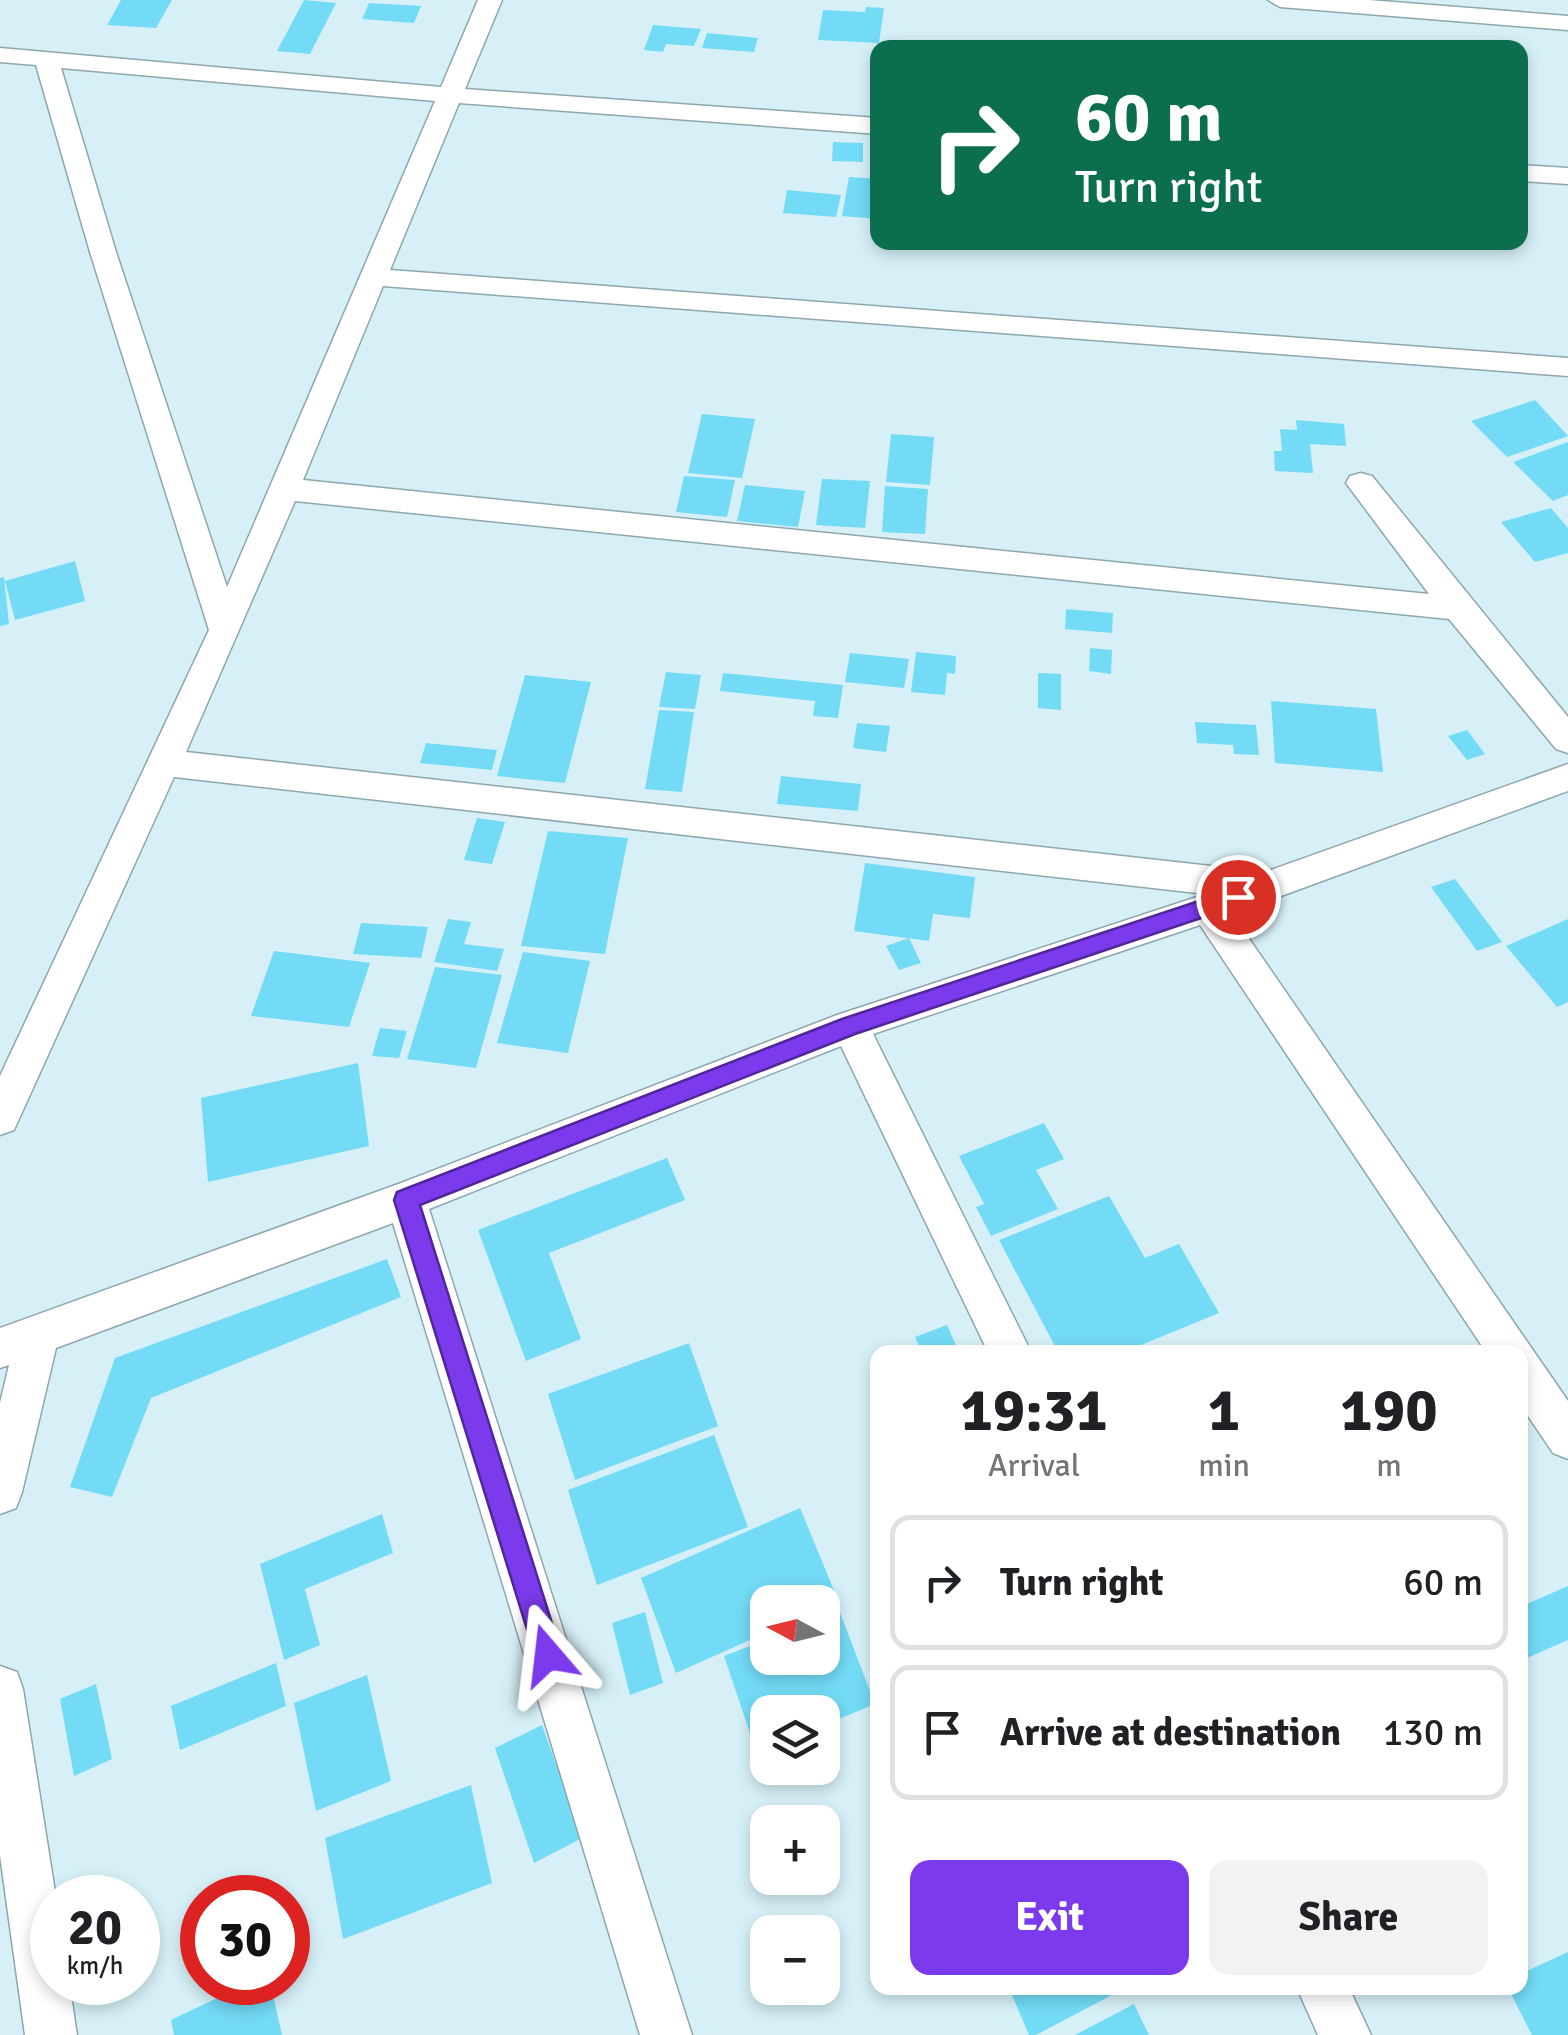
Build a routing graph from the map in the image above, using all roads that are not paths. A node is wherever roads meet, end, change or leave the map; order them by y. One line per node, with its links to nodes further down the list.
1 (490, 0): 6 (street)
2 (1280, 0): 3 (street)
3 (1568, 23)
4 (0, 55): 5 (street)
5 (46, 59): 6 (street); 15 (street)
6 (448, 96): 7 (street); 10 (street)
7 (870, 125)
8 (1528, 174): 9 (street)
9 (1568, 176)
10 (373, 277): 11 (street); 13 (street)
11 (1568, 366)
12 (1361, 483): 14 (street)
13 (284, 489): 14 (street); 15 (street)
14 (1458, 608): 17 (street)
15 (225, 630): 16 (street)
16 (163, 763): 18 (street); 21 (street)
17 (1567, 768): 18 (street)
18 (1268, 886): 19 (street)
19 (1208, 908): 20 (street); 25 (street)
20 (850, 1026): 22 (street); 24 (street)
21 (0, 1118)
22 (406, 1200): 23 (street); 32 (street)
23 (19, 1341): 28 (street)
24 (1007, 1345)
25 (1505, 1345)
26 (1528, 1379): 27 (street)
27 (1568, 1438)
28 (0, 1492)
29 (0, 1689): 31 (street)
30 (1325, 1995): 33 (street)
31 (51, 2035)
32 (666, 2035)
33 (1345, 2035)

